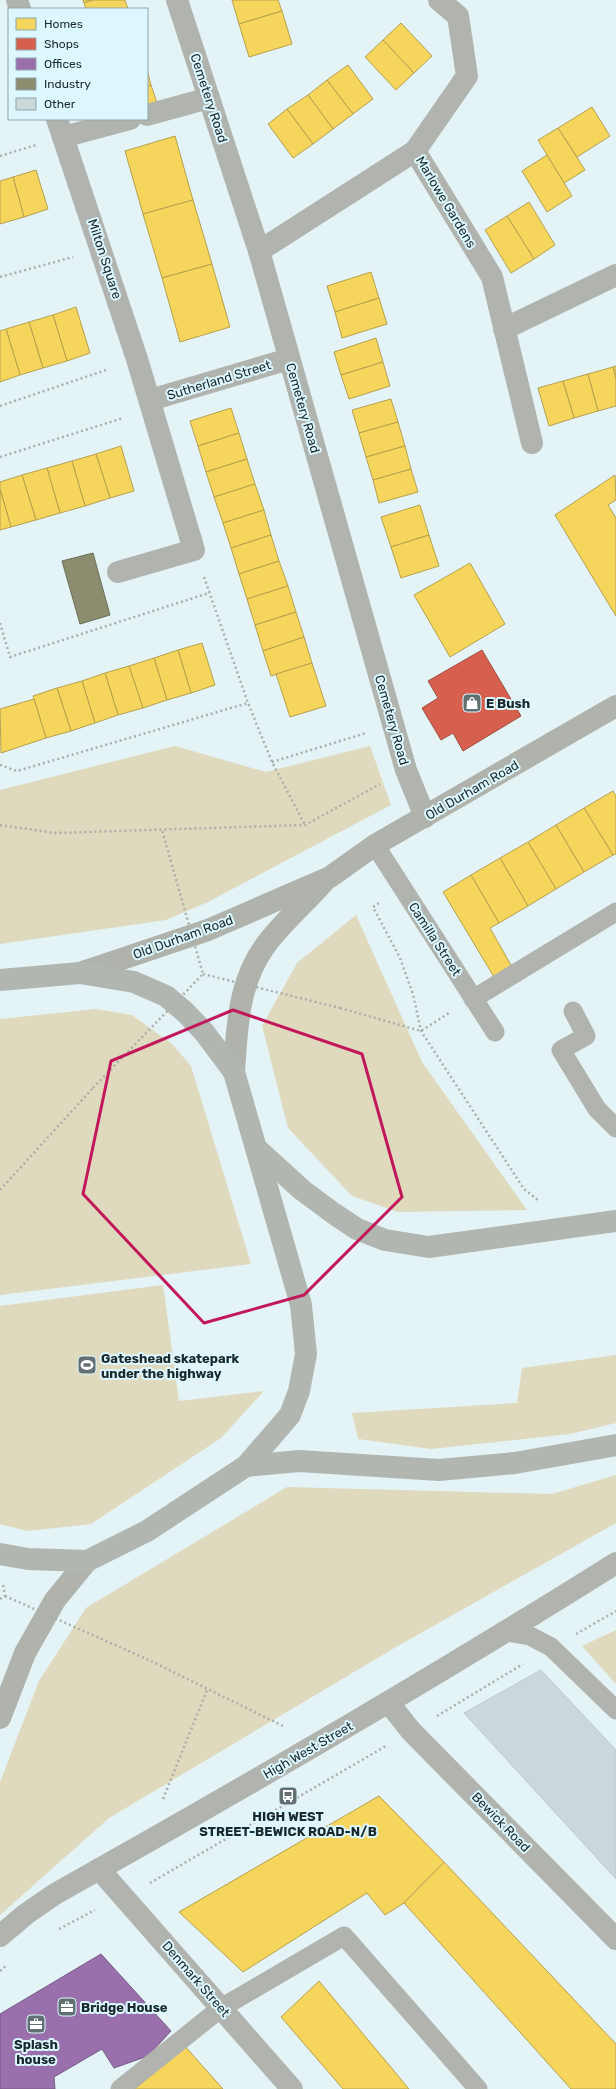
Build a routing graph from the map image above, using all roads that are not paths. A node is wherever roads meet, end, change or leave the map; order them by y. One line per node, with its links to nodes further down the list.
1 (177, 0): 3 (street, Cemetery Road)
2 (439, 0): 7 (street, Marlowe Gardens)
3 (209, 98): 4 (street); 8 (street, Cemetery Road)
4 (148, 115)
5 (122, 120): 6 (street)
6 (60, 128): 12 (street, Milton Square)
7 (415, 151): 8 (street); 10 (street, Marlowe Gardens)
8 (259, 251): 11 (street, Cemetery Road)
9 (616, 275): 10 (street)
10 (504, 328): 13 (street, Marlowe Gardens)
11 (289, 359): 12 (street, Sutherland Street); 16 (street, Cemetery Road)
12 (151, 405): 14 (street, Milton Square)
13 (532, 443)
14 (118, 572)
15 (616, 706): 16 (main road, Old Durham Road)
16 (425, 817): 17 (main road, Old Durham Road)
17 (375, 845): 18 (main road, Old Durham Road); 22 (lane, Camilla Street)
18 (330, 877): 20 (main road, Old Durham Road); 25 (main road, Old Durham Road)
19 (616, 912): 22 (lane)
20 (80, 973): 21 (main road); 25 (main road)
21 (0, 980)
22 (473, 999): 24 (lane, Camilla Street)
23 (573, 1011): 26 (lane)
24 (495, 1032)
25 (234, 1072): 27 (main road)
26 (616, 1128)
27 (257, 1150): 28 (main road); 30 (main road)
28 (616, 1222)
29 (616, 1445): 30 (main road)
30 (246, 1466): 32 (main road)
31 (0, 1554): 32 (main road)
32 (87, 1562): 37 (main road)
33 (616, 1563): 34 (street, High West Street)
34 (507, 1632): 35 (street, High West Street); 36 (lane)
35 (388, 1702): 38 (street, High West Street); 40 (street, Bewick Road)
36 (616, 1710)
37 (0, 1718)
38 (99, 1869): 39 (street, High West Street); 41 (street, Denmark Street)
39 (0, 1936)
40 (616, 1939)
41 (221, 2008): 42 (lane); 43 (street, Denmark Street); 44 (lane)
42 (120, 2089)
43 (292, 2089)
44 (478, 2089)

